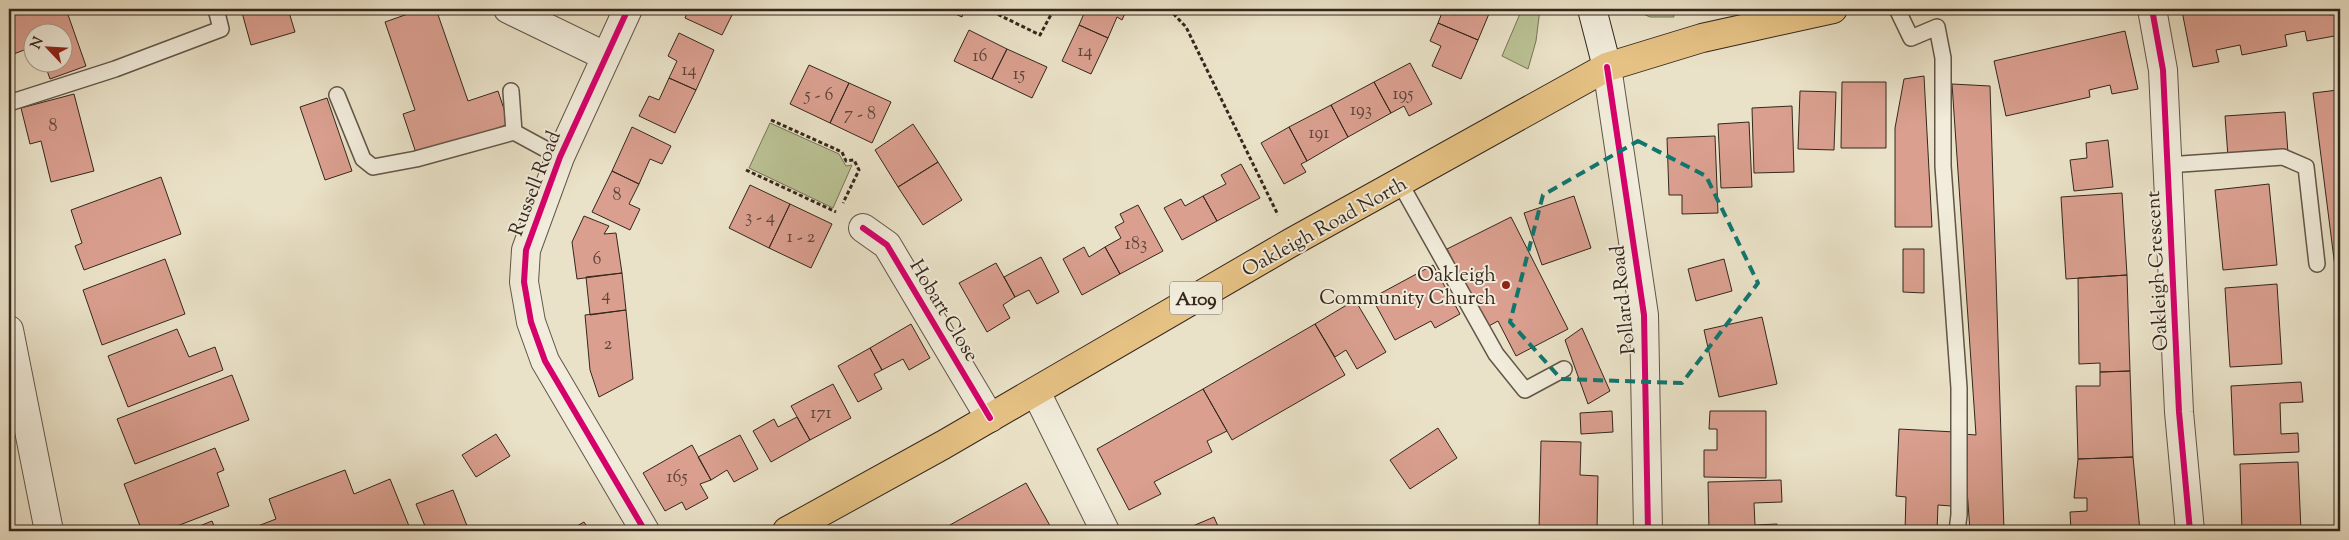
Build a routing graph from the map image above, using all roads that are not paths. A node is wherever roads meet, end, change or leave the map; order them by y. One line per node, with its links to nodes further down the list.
1 (216, 9): 12 (lane)
2 (508, 9): 8 (street)
3 (628, 9): 8 (street, Russell Road)
4 (1592, 9): 9 (street, Pollard Road)
5 (1834, 9): 9 (main road, Oakleigh Road North / A109)
6 (1897, 9): 28 (lane)
7 (2152, 9): 15 (street, Oakleigh Crescent)
8 (605, 56): 14 (street, Russell Road)
9 (1607, 67): 16 (main road, Oakleigh Road North / A109); 27 (street, Pollard Road)
10 (511, 91): 13 (lane)
11 (337, 95): 13 (lane)
12 (9, 103)
13 (514, 132): 14 (lane)
14 (560, 157): 24 (street, Russell Road)
15 (2167, 165): 18 (lane); 29 (street, Oakleigh Crescent)
16 (1400, 183): 20 (lane); 21 (main road, Oakleigh Road North / A109)
17 (863, 228): 22 (street, Hobart Close)
18 (2317, 264)
19 (9, 330): 23 (street)
20 (1564, 369)
21 (1036, 392): 22 (main road, Oakleigh Road North / A109); 26 (street)
22 (990, 418): 25 (main road, Oakleigh Road North / A109)
23 (49, 531)
24 (646, 531)
25 (787, 531)
26 (1105, 531)
27 (1648, 531)
28 (1957, 531)
29 (2190, 531)

